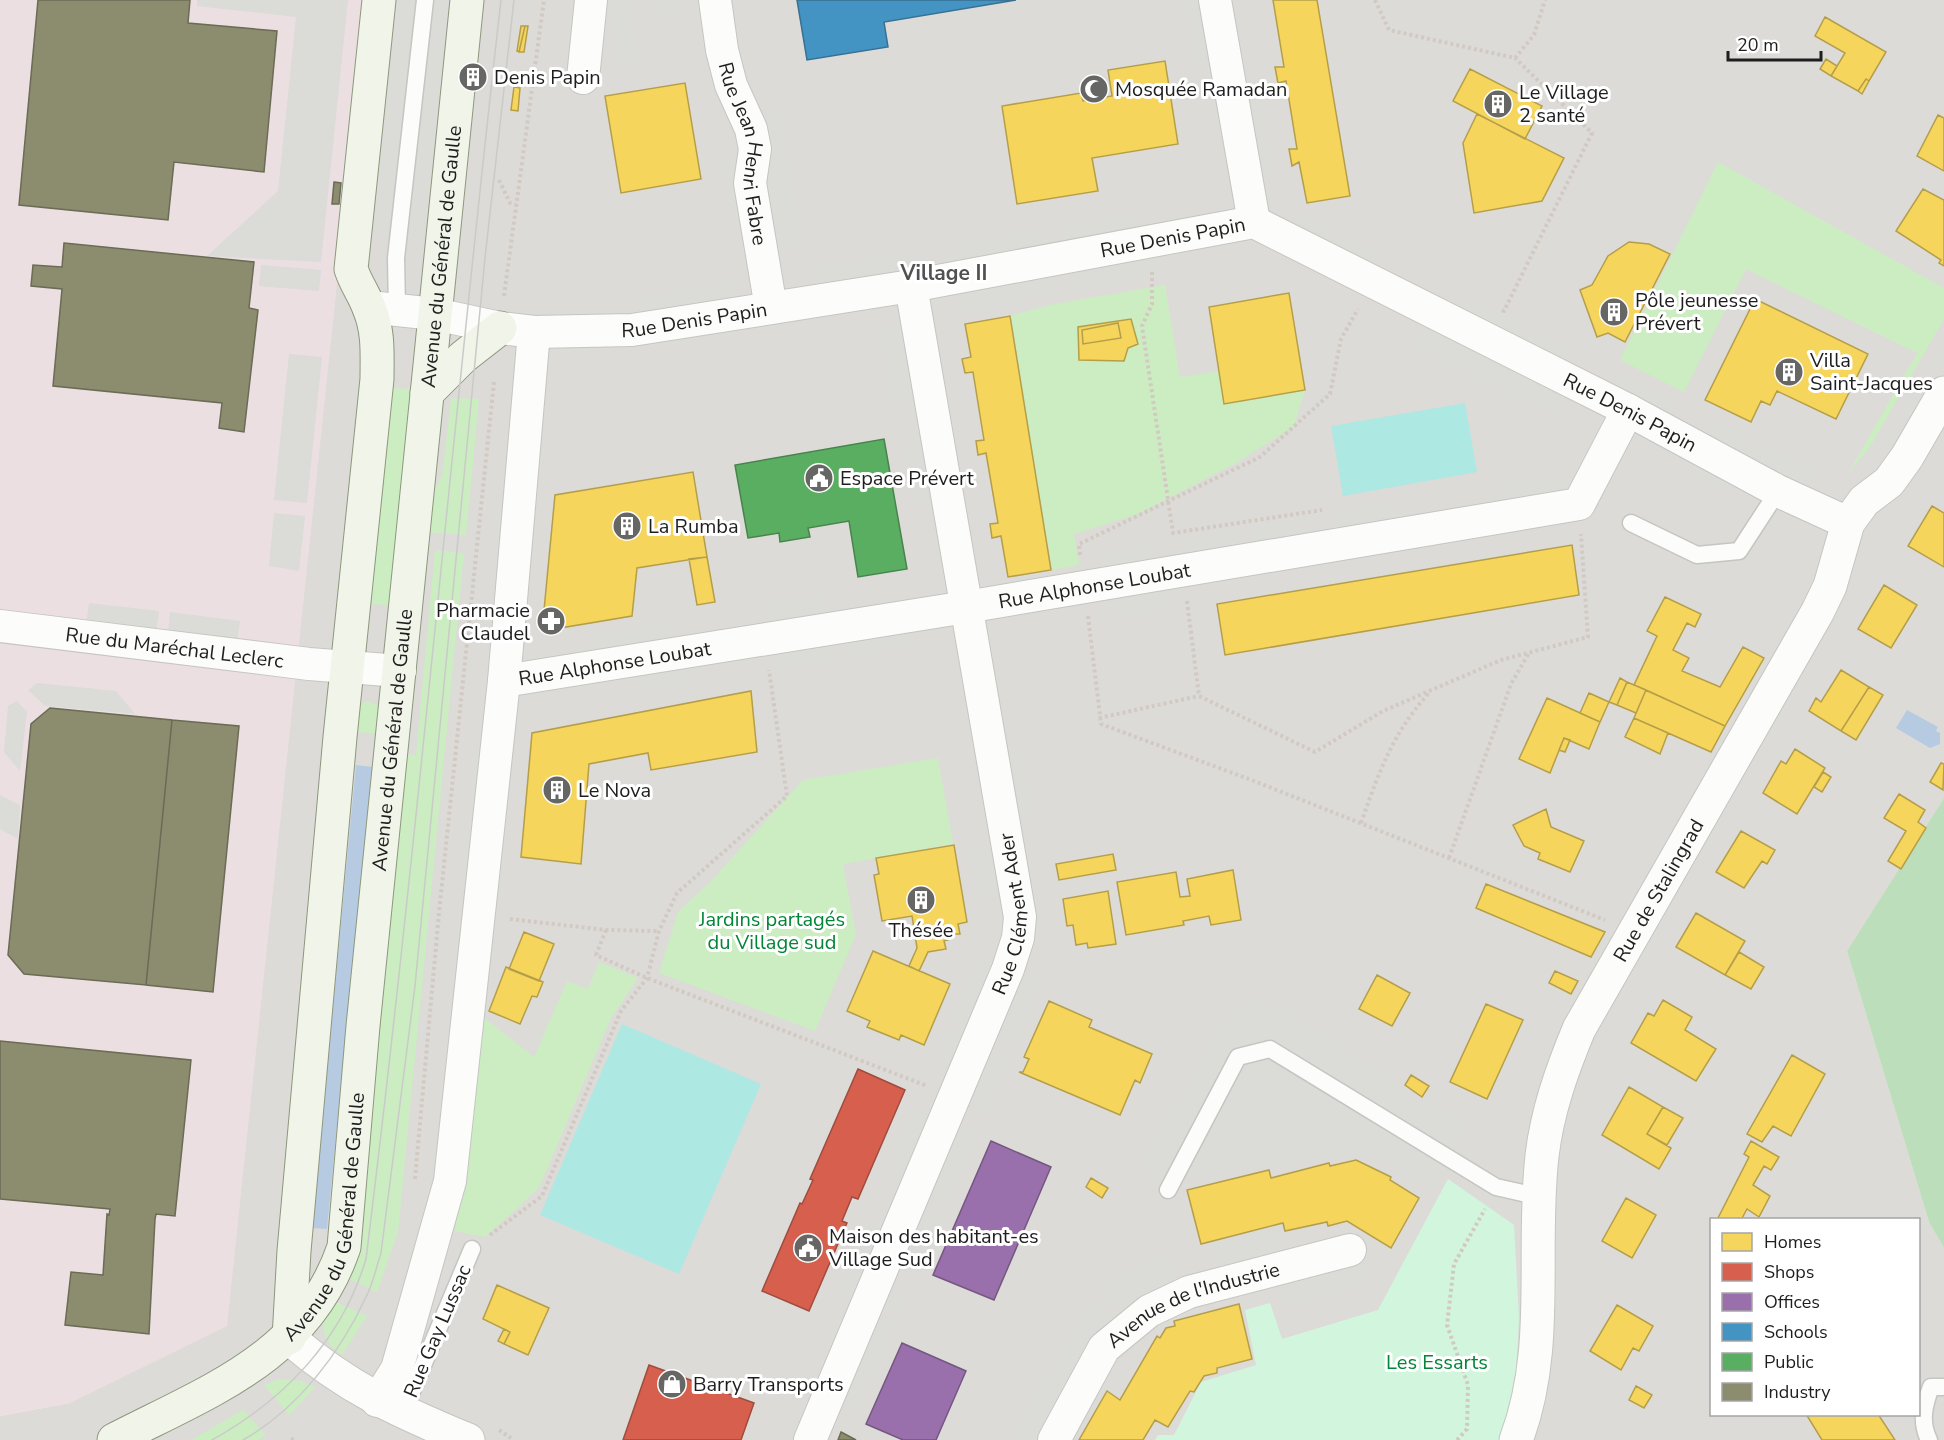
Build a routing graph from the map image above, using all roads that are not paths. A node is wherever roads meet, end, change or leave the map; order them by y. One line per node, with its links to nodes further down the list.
1 (379, 0): 10 (main road, Avenue du Général de Gaulle)
2 (425, 0): 10 (lane)
3 (467, 0): 12 (main road, Avenue du Général de Gaulle)
4 (591, 0): 7 (street)
5 (715, 0): 11 (street, Rue Jean Henri Fabre)
6 (1215, 0): 8 (street)
7 (583, 78)
8 (1254, 222): 9 (street, Rue Denis Papin); 17 (street, Rue Denis Papin)
9 (912, 286): 11 (street, Rue Denis Papin); 21 (street, Rue Clément Ader)
10 (383, 308): 12 (street, Rue Denis Papin); 23 (main road, Avenue du Général de Gaulle)
11 (771, 308): 14 (street, Rue Denis Papin)
12 (435, 314): 13 (street, Rue Denis Papin); 15 (main road, Avenue du Général de Gaulle)
13 (501, 316): 14 (street, Rue Denis Papin); 15 (main road)
14 (534, 332): 25 (street)
15 (428, 393): 24 (main road, Avenue du Général de Gaulle)
16 (1944, 393): 20 (street, Rue de Stalingrad)
17 (1628, 410): 18 (street, Rue Denis Papin); 21 (street, Rue Alphonse Loubat)
18 (1778, 490): 19 (lane); 20 (street, Rue Denis Papin)
19 (1631, 523)
20 (1848, 523): 27 (street, Rue de Stalingrad)
21 (966, 608): 25 (street, Rue Alphonse Loubat); 35 (street, Rue Clément Ader)
22 (0, 626): 23 (street, Rue du Maréchal Leclerc)
23 (348, 666): 24 (street, Rue du Maréchal Leclerc); 30 (main road, Avenue du Général de Gaulle)
24 (400, 670): 30 (main road, Avenue du Général de Gaulle)
25 (504, 681): 32 (street)
26 (1168, 1190): 27 (lane)
27 (1540, 1197): 37 (street, Rue de Stalingrad)
28 (472, 1249): 32 (lane, Rue Gay Lussac)
29 (1350, 1250): 36 (street, Avenue de l'Industrie)
30 (289, 1338): 32 (street); 33 (main road)
31 (1944, 1387): 38 (lane)
32 (390, 1407): 34 (street)
33 (114, 1440)
34 (468, 1440)
35 (810, 1440)
36 (1054, 1440)
37 (1516, 1440)
38 (1929, 1440)

